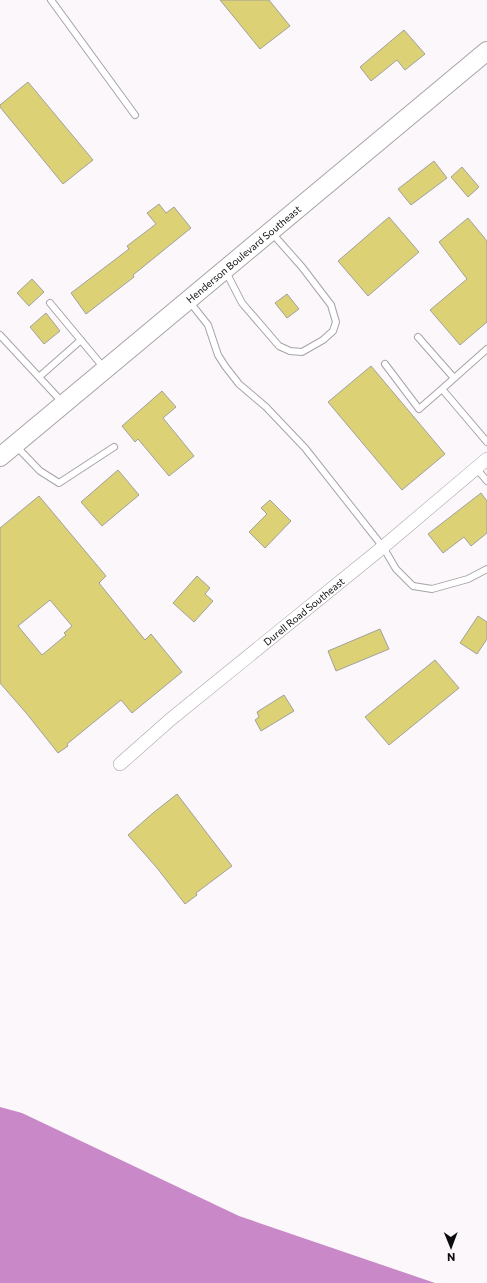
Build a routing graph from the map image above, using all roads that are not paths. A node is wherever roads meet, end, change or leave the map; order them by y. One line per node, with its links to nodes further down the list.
1 (51, 0): 3 (lane)
2 (487, 50): 4 (street, Henderson Boulevard Southeast)
3 (135, 115)
4 (270, 231): 5 (street, Henderson Boulevard Southeast); 5 (lane)
5 (225, 270): 6 (street, Henderson Boulevard Southeast)
6 (188, 300): 13 (street, Henderson Boulevard Southeast); 25 (lane)
7 (50, 304): 10 (lane)
8 (0, 335): 14 (lane)
9 (418, 336): 15 (lane)
10 (81, 340): 13 (lane); 14 (lane)
11 (487, 349): 15 (lane)
12 (385, 364): 16 (lane)
13 (105, 369): 17 (street, Henderson Boulevard Southeast)
14 (39, 377): 17 (lane)
15 (454, 378): 16 (lane)
16 (442, 389): 18 (lane)
17 (64, 404): 19 (street, Henderson Boulevard Southeast)
18 (487, 442)
19 (14, 445): 20 (lane); 21 (street, Henderson Boulevard Southeast)
20 (114, 447)
21 (0, 457)
22 (487, 459): 23 (street, Durell Road Southeast)
23 (476, 468): 24 (lane); 25 (street, Durell Road Southeast)
24 (487, 481)
25 (383, 548): 26 (lane); 27 (street, Durell Road Southeast)
26 (487, 570)
27 (120, 764)

